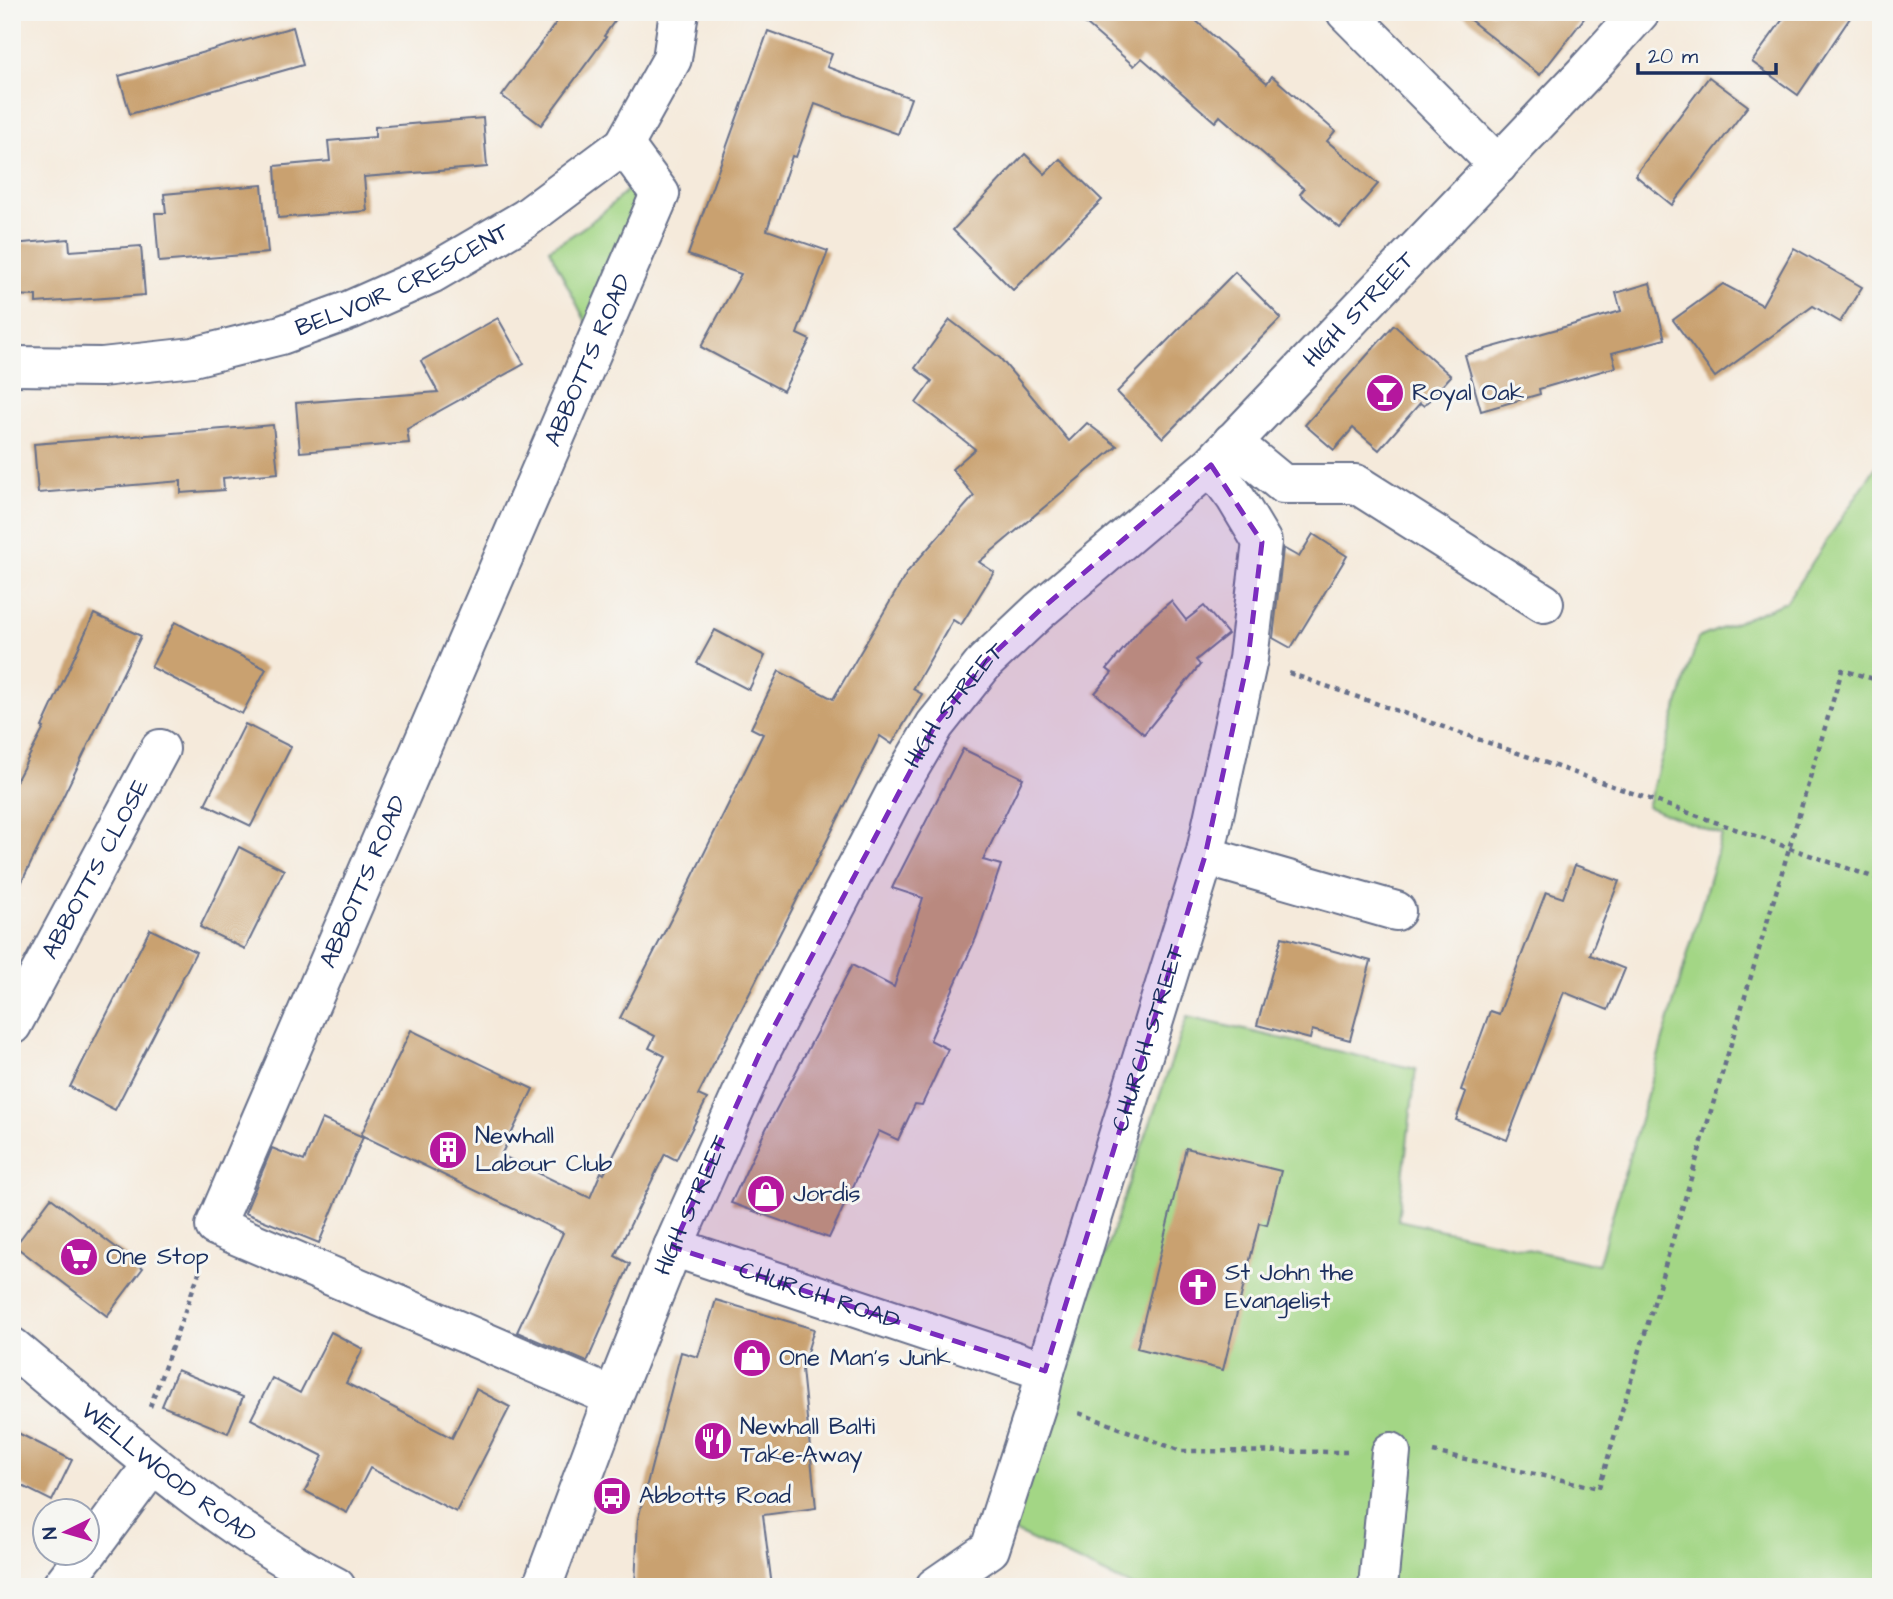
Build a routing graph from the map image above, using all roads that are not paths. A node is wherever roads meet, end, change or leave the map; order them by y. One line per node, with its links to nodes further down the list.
1 (679, 12): 4 (street, BELVOIR CRESCENT)
2 (1346, 12): 5 (street)
3 (1640, 12): 5 (street, HIGH STREET)
4 (624, 145): 6 (street, BELVOIR CRESCENT); 16 (street, ABBOTTS ROAD)
5 (1498, 165): 7 (street, HIGH STREET)
6 (12, 366)
7 (1222, 454): 8 (street); 10 (street, CHURCH STREET); 13 (street, HIGH STREET)
8 (1544, 603)
9 (160, 749): 12 (street, ABBOTTS CLOSE)
10 (1206, 856): 11 (street); 15 (street, CHURCH STREET)
11 (1396, 911)
12 (12, 1025)
13 (674, 1247): 15 (street, CHURCH ROAD); 16 (street, HIGH STREET)
14 (12, 1348): 18 (street, WELLWOOD ROAD)
15 (1042, 1385): 24 (street, CHURCH STREET)
16 (613, 1397): 23 (street, HIGH STREET)
17 (1391, 1452): 25 (street)
18 (144, 1456): 19 (street); 22 (street, WELLWOOD ROAD)
19 (102, 1527)
20 (76, 1568): 21 (street)
21 (61, 1587)
22 (335, 1587)
23 (542, 1587)
24 (935, 1587)
25 (1378, 1587)

